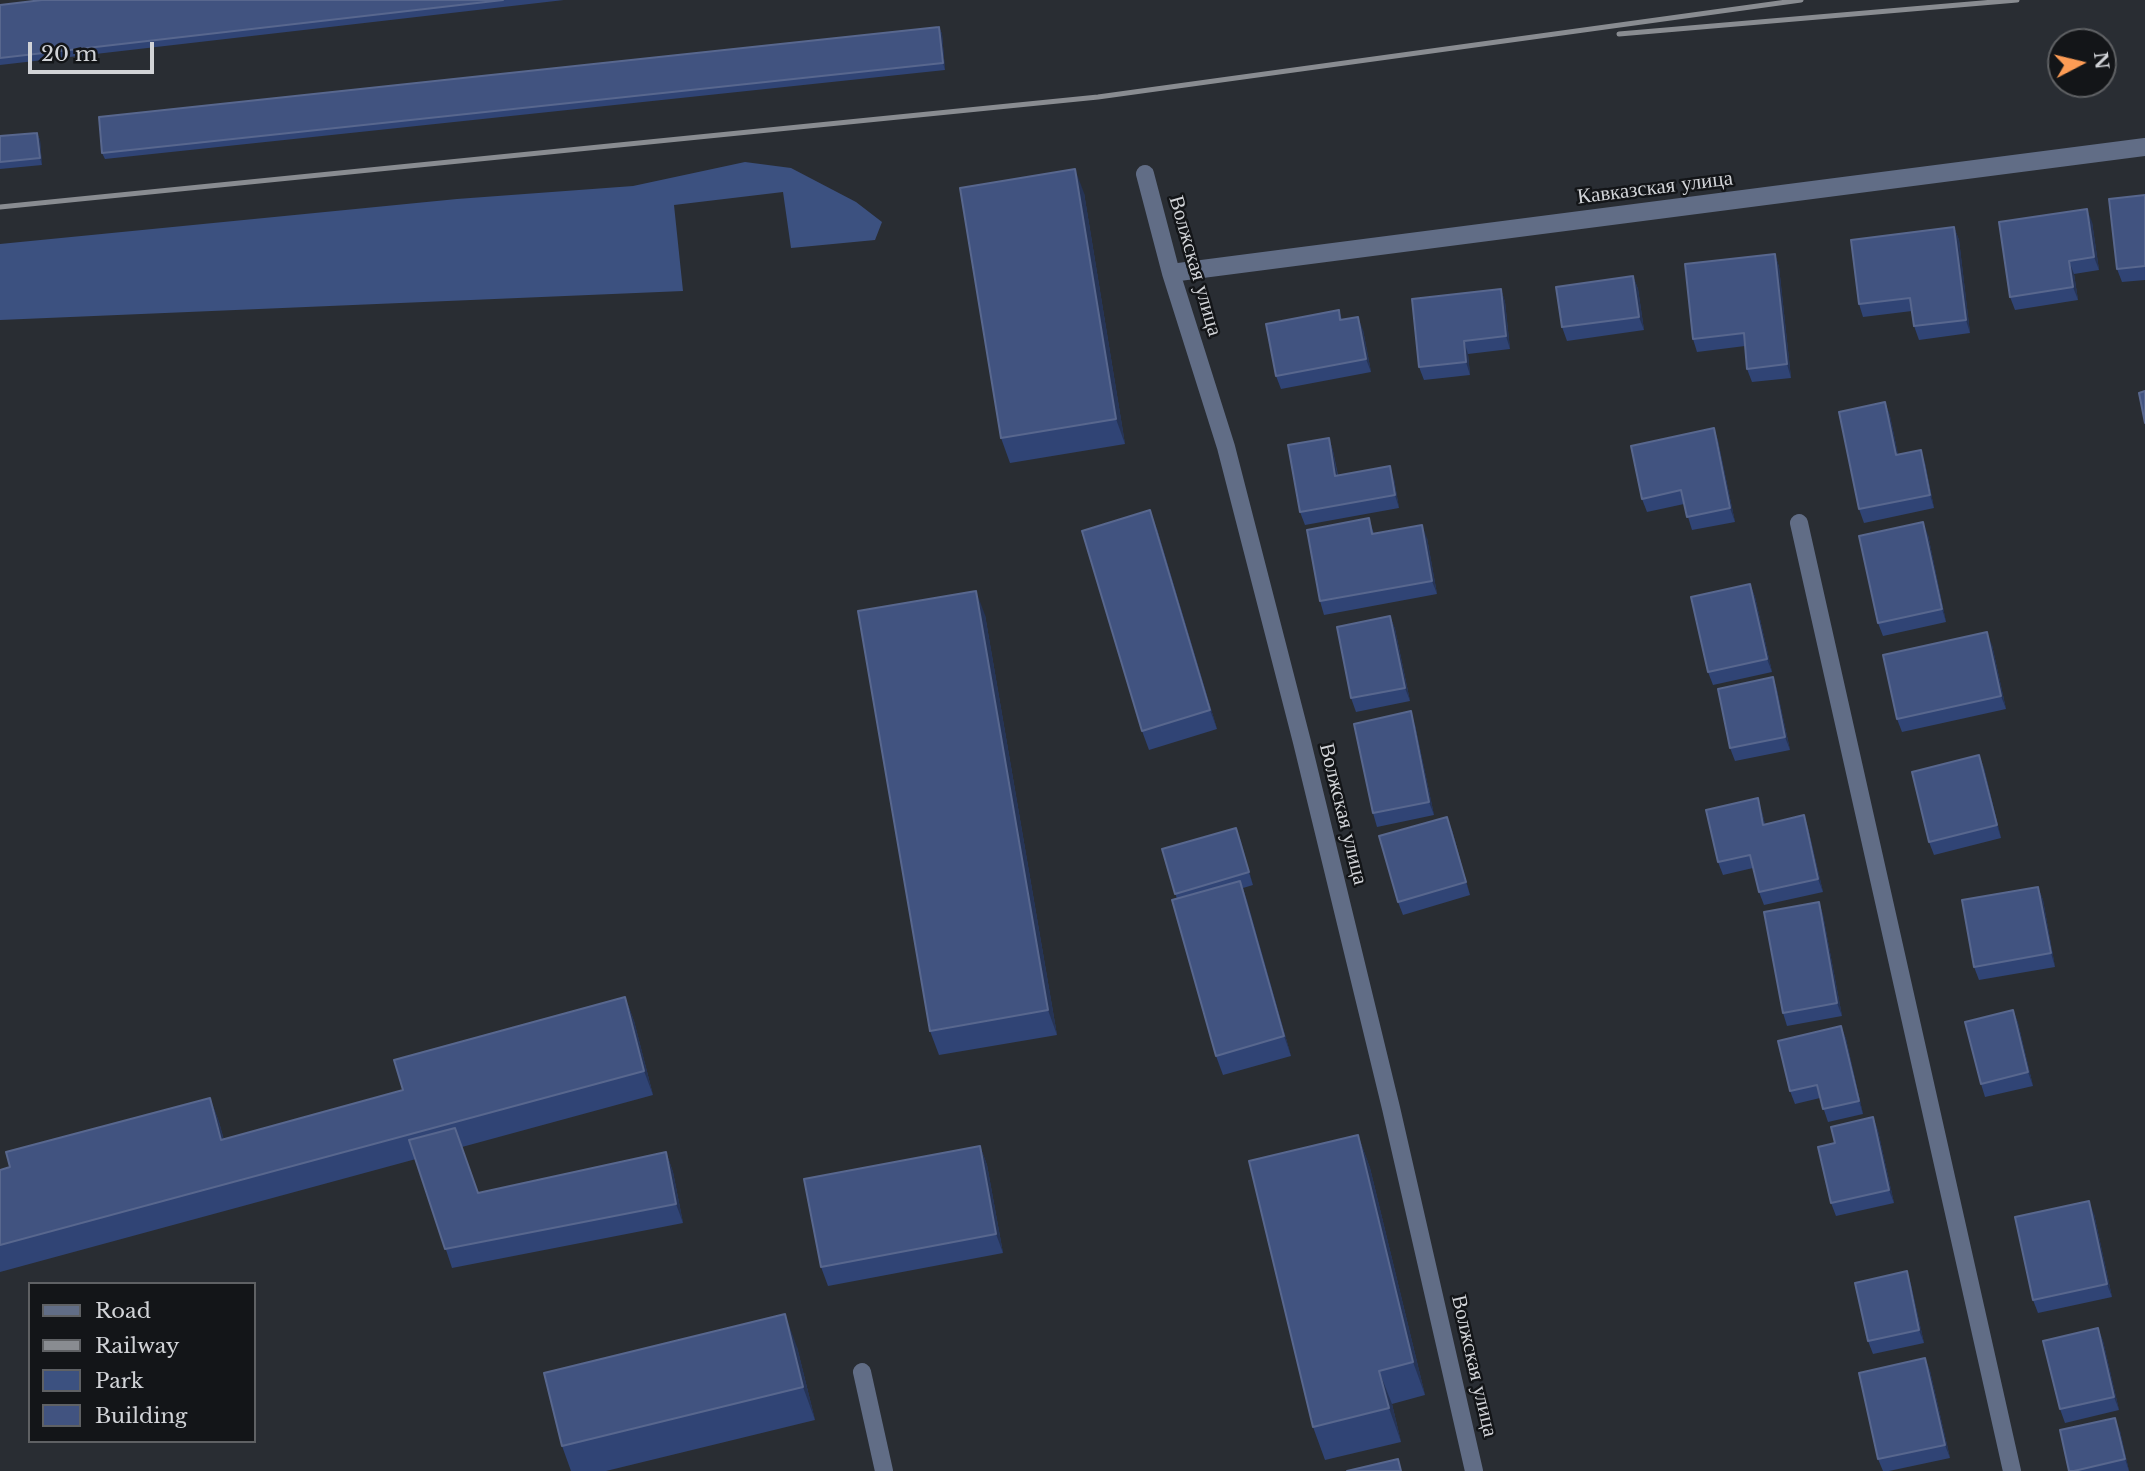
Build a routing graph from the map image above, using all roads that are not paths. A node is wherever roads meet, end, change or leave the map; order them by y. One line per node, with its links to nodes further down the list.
1 (2145, 147): 3 (street, Кавказская улица)
2 (1145, 174): 3 (street, Волжская улица)
3 (1171, 273): 7 (street, Волжская улица)
4 (1799, 523): 8 (street)
5 (862, 1372): 6 (street)
6 (884, 1471)
7 (1474, 1471)
8 (2012, 1471)

